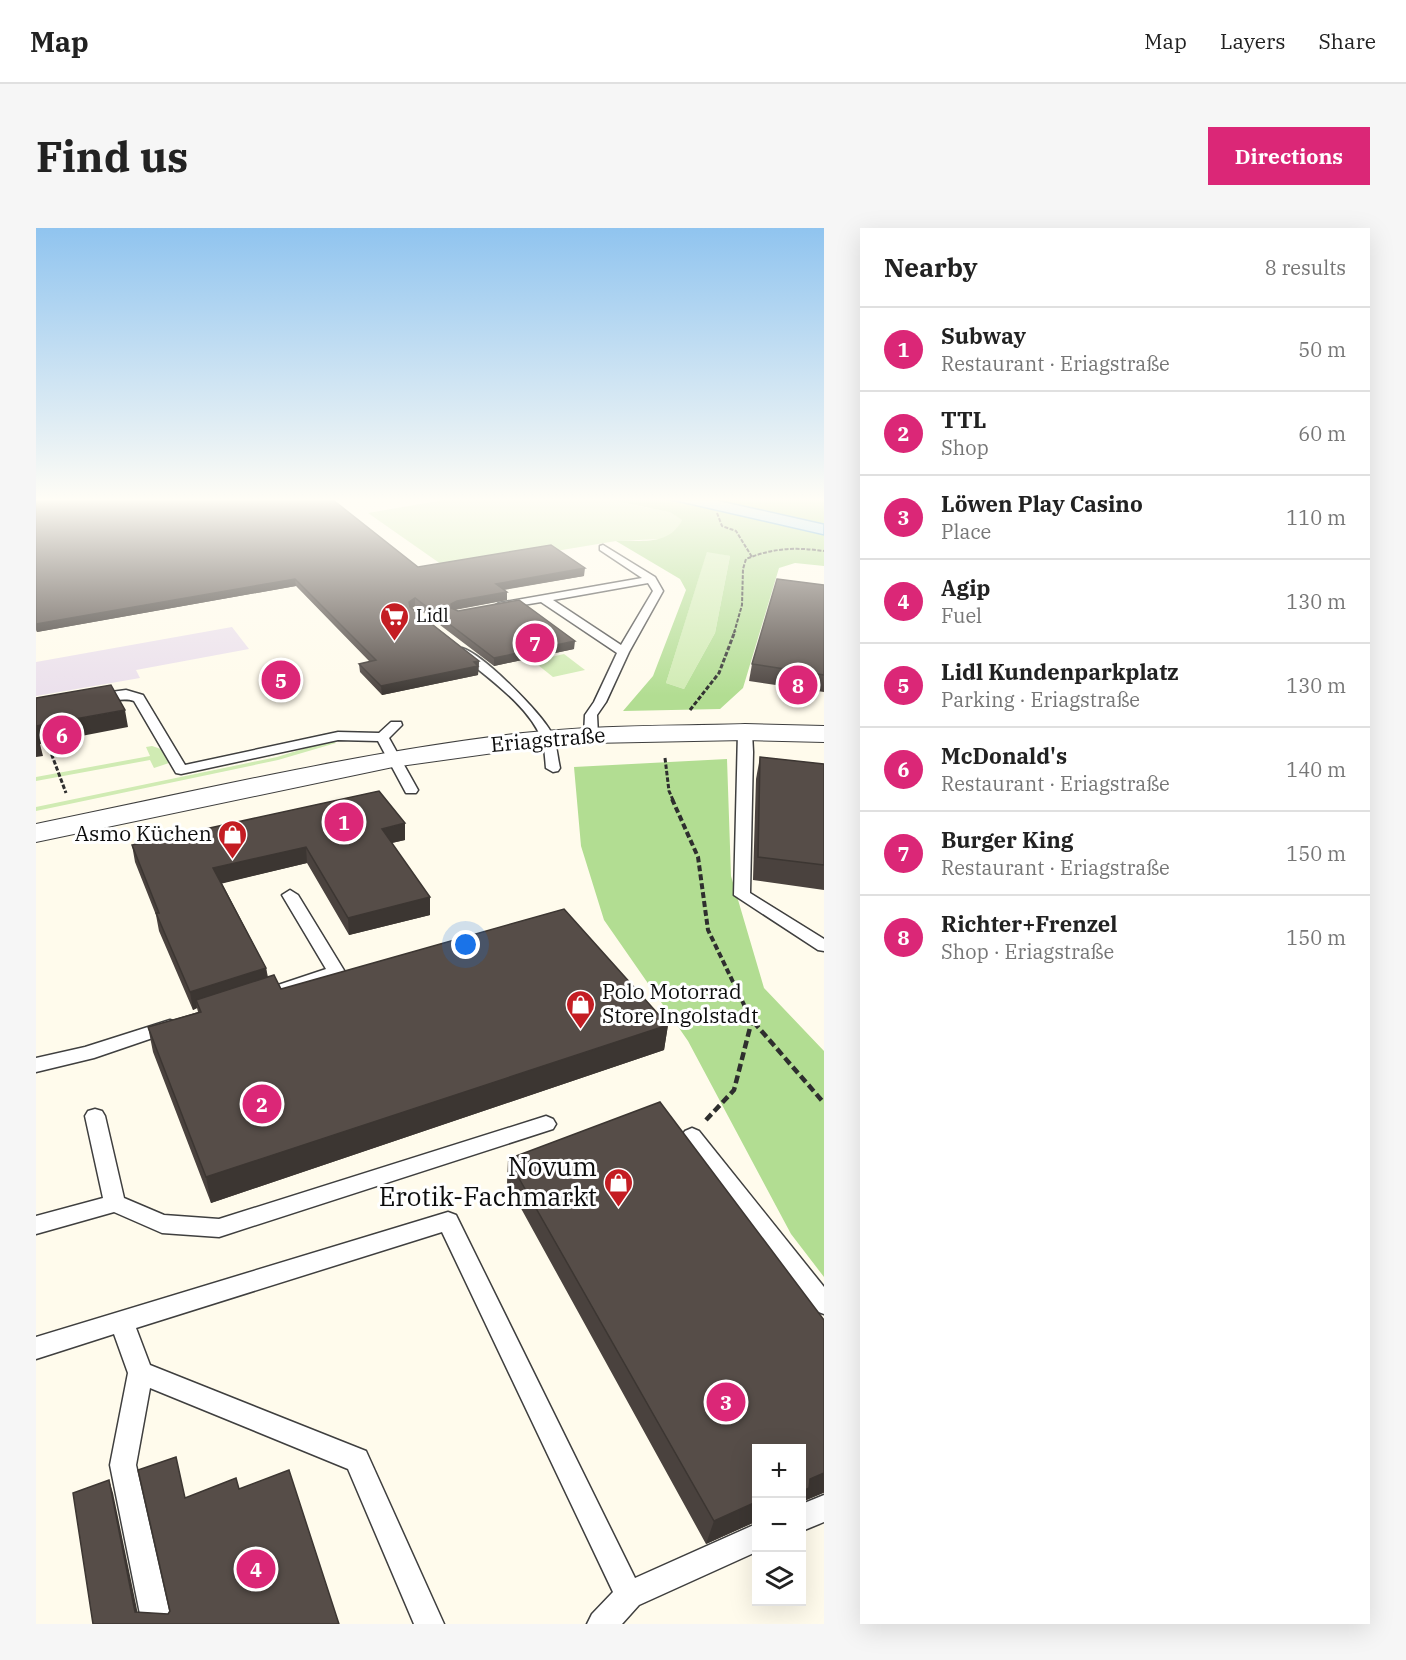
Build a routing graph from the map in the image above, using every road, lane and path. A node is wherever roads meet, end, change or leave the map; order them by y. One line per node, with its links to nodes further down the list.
1 (630, 565): 3 (lane)
2 (744, 565): 11 (path)
3 (651, 579): 4 (lane); 7 (lane)
4 (543, 598): 5 (lane); 7 (lane)
5 (483, 609)
6 (450, 641): 14 (lane)
7 (622, 652): 13 (lane)
8 (80, 701): 16 (lane)
9 (396, 725): 16 (lane)
10 (745, 732): 11 (street, Eriagstraße); 12 (street, Eriagstraße); 24 (lane)
11 (674, 733): 13 (street, Eriagstraße); 27 (path)
12 (824, 734)
13 (591, 735): 14 (street, Eriagstraße)
14 (548, 739): 16 (street, Eriagstraße); 17 (lane)
15 (46, 742): 20 (path)
16 (387, 748): 18 (street, Eriagstraße); 19 (lane)
17 (553, 768)
18 (275, 785): 21 (street, Eriagstraße); 22 (street, Eriagstraße)
19 (411, 790)
20 (66, 793)
21 (36, 833)
22 (36, 855)
23 (290, 895): 25 (lane)
24 (824, 946)
25 (257, 998)
26 (189, 1020): 28 (lane)
27 (752, 1020): 29 (path); 32 (path)
28 (36, 1065)
29 (824, 1103)
30 (95, 1116): 33 (lane)
31 (546, 1124): 33 (lane)
32 (692, 1136): 35 (lane)
33 (115, 1203): 34 (lane)
34 (36, 1225)
35 (824, 1304)
36 (122, 1322): 37 (lane); 38 (lane); 42 (lane)
37 (36, 1348)
38 (140, 1373): 43 (lane); 44 (lane)
39 (824, 1508): 40 (lane)
40 (806, 1516)
41 (752, 1540): 42 (lane)
42 (628, 1595): 45 (lane)
43 (157, 1624)
44 (429, 1624)
45 (602, 1624)

